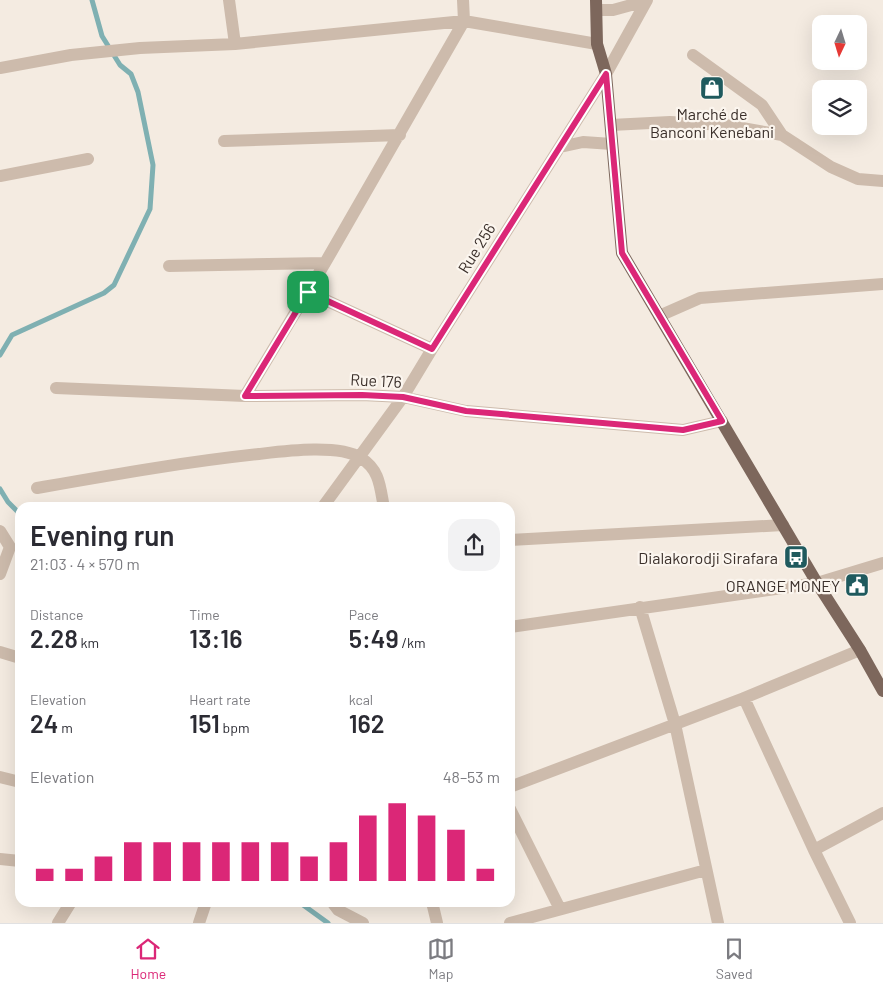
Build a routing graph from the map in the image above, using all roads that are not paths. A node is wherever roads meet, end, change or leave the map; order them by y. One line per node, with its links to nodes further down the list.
1 (230, 0): 6 (street)
2 (463, 0): 5 (street)
3 (646, 1): 4 (street); 10 (street, Rue 256)
4 (596, 5): 7 (main road)
5 (464, 21): 6 (street); 7 (street); 12 (street)
6 (235, 44): 9 (street)
7 (598, 44): 10 (main road)
8 (693, 55): 13 (street)
9 (0, 68)
10 (606, 74): 11 (main road); 16 (street, Rue 256)
11 (611, 125): 13 (street); 15 (main road)
12 (400, 135): 14 (street); 20 (street)
13 (782, 135): 19 (street)
14 (224, 141)
15 (612, 144): 16 (street); 24 (main road)
16 (560, 147): 25 (street, Rue 256)
17 (88, 159): 18 (street)
18 (0, 176)
19 (883, 181)
20 (325, 263): 21 (street); 23 (street)
21 (169, 266)
22 (883, 284): 24 (street)
23 (308, 292): 25 (street); 27 (street)
24 (660, 316): 29 (main road)
25 (432, 349): 28 (street, Rue 256)
26 (56, 388): 27 (street, Rue 176)
27 (245, 396): 28 (street, Rue 176)
28 (403, 397): 29 (street, Rue 176); 30 (street, Rue 256)
29 (722, 421): 34 (main road)
30 (360, 457): 31 (street); 32 (street, Rue 256); 33 (street)
31 (36, 488)
32 (326, 502)
33 (383, 502)
34 (783, 525): 36 (street); 39 (main road)
35 (0, 531): 38 (street)
36 (515, 540)
37 (883, 563): 39 (street)
38 (0, 574)
39 (817, 582): 40 (street); 42 (main road)
40 (640, 607): 41 (street); 47 (street)
41 (515, 626)
42 (860, 650): 45 (main road); 46 (street)
43 (0, 652): 44 (street)
44 (15, 656)
45 (883, 691)
46 (744, 698): 47 (street); 53 (street)
47 (675, 724): 50 (street); 56 (street)
48 (0, 777): 49 (street)
49 (15, 781)
50 (515, 785)
51 (883, 813): 53 (street)
52 (515, 819): 61 (street)
53 (814, 850): 68 (street)
54 (0, 859): 55 (street)
55 (15, 860)
56 (706, 870): 61 (street); 67 (street)
57 (68, 907): 62 (street)
58 (204, 907): 63 (street)
59 (336, 907): 64 (street)
60 (433, 907): 65 (street)
61 (560, 909): 66 (street)
62 (58, 923)
63 (199, 923)
64 (363, 923)
65 (437, 923)
66 (510, 923)
67 (718, 923)
68 (850, 923)

